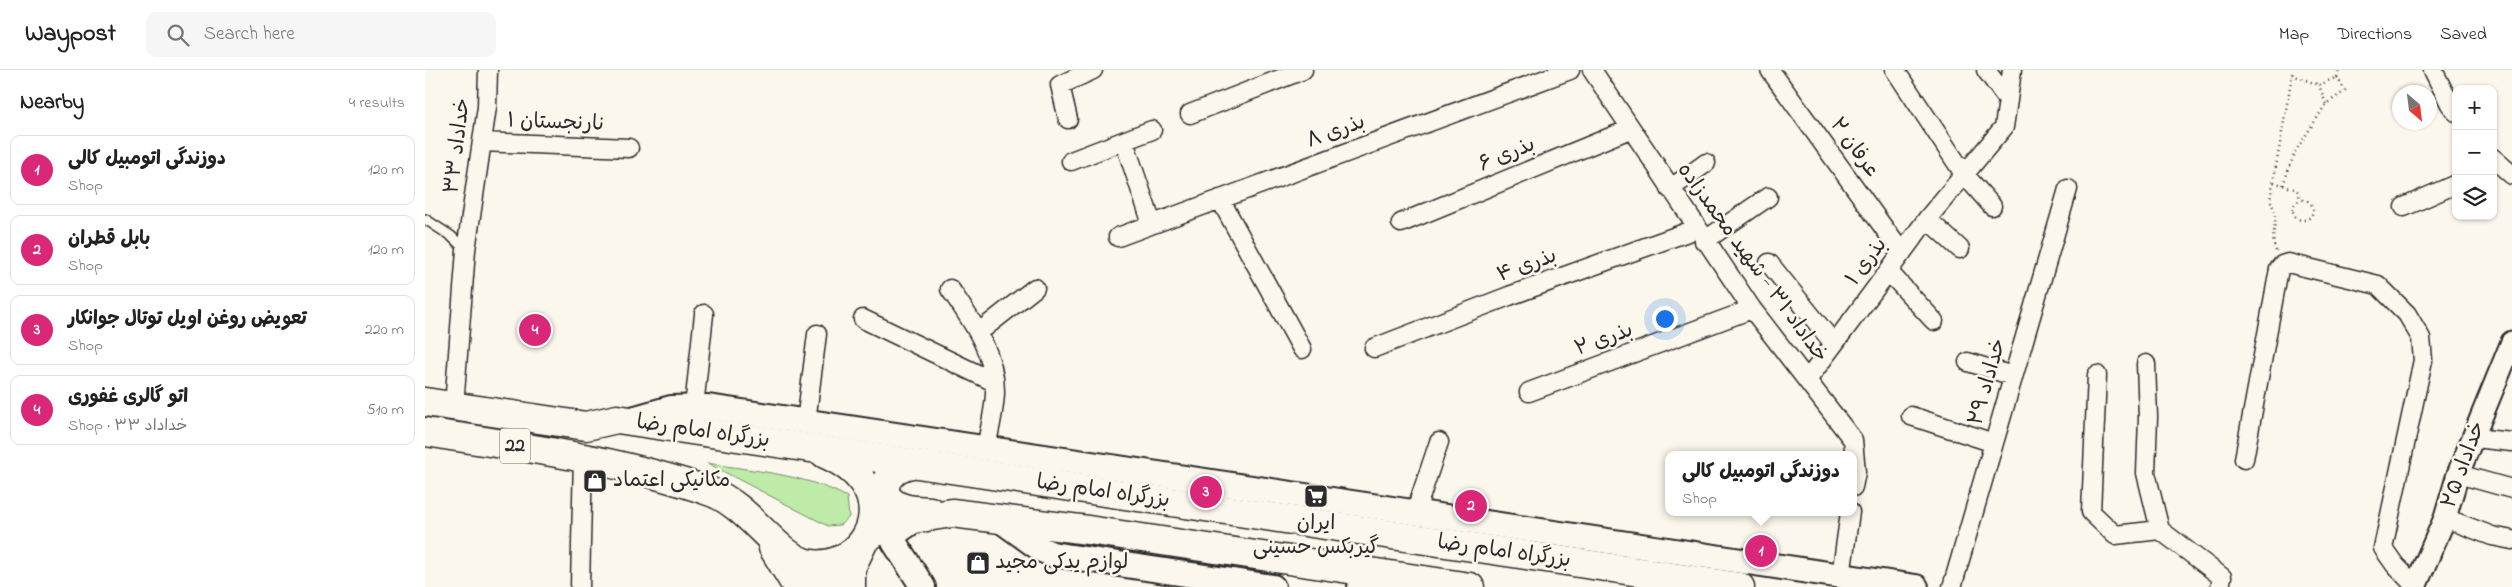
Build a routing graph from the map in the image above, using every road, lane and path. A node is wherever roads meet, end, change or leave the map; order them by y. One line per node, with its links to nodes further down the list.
1 (488, 70): 24 (street, خداداد ۳۳)
2 (1092, 70): 20 (street)
3 (1303, 70): 19 (street)
4 (1570, 70): 35 (street, بذری ۸)
5 (1591, 70): 21 (street, خداداد ۳۱ - شهید محمدزاده)
6 (1770, 70): 47 (street, عرفان ۲)
7 (1895, 70): 28 (street)
8 (1986, 70): 16 (street)
9 (2012, 70): 16 (street, بذری ۱)
10 (2293, 70): 13 (path)
11 (2339, 70): 14 (path)
12 (2433, 70): 18 (street)
13 (2292, 76): 15 (path); 29 (path)
14 (2337, 77): 15 (path); 17 (path)
15 (2319, 85): 17 (path)
16 (2008, 100): 28 (street, بذری ۱)
17 (2326, 104): 30 (path)
18 (2452, 107)
19 (1190, 114)
20 (1067, 119)
21 (1630, 129): 32 (street, خداداد ۳۱ - شهید محمدزاده); 41 (street, بذری ۶)
22 (1152, 130): 23 (street)
23 (1124, 141): 26 (street); 42 (street)
24 (482, 142): 25 (street, نارنجستان ۱); 46 (street, خداداد ۳۳)
25 (629, 148)
26 (1071, 161)
27 (1706, 163): 32 (street)
28 (1964, 174): 37 (street); 40 (street, بذری ۱)
29 (2273, 182): 30 (path); 49 (path)
30 (2283, 185): 36 (path)
31 (2452, 186): 38 (street)
32 (1670, 189): 43 (street, خداداد ۳۱ - شهید محمدزاده)
33 (2068, 189): 66 (street, خداداد ۲۹)
34 (1767, 197): 43 (street, بذری ۴)
35 (1220, 199): 42 (street, بذری ۸); 60 (street)
36 (2301, 200): 36 (path)
37 (1992, 206)
38 (2404, 208)
39 (425, 219): 46 (lane)
40 (1927, 219): 45 (street); 47 (street, بذری ۱)
41 (1401, 223)
42 (1152, 224): 44 (street, بذری ۸)
43 (1700, 235): 53 (street, خداداد ۳۱ - شهید محمدزاده); 61 (street, بذری ۴)
44 (1118, 237)
45 (1960, 249)
46 (466, 250): 71 (street, خداداد ۳۳)
47 (1902, 253): 50 (street, بذری ۱)
48 (1769, 263): 59 (street)
49 (2282, 265): 85 (street); 117 (street)
50 (1889, 271): 56 (street); 59 (street, بذری ۱)
51 (1035, 288): 57 (street)
52 (950, 289): 57 (street)
53 (1752, 309): 67 (street, خداداد ۳۱ - شهید محمدزاده); 69 (street, بذری ۲)
54 (704, 314): 72 (street)
55 (863, 319): 68 (street)
56 (1934, 321)
57 (979, 332): 68 (street)
58 (817, 334): 75 (street)
59 (1834, 344): 67 (street, بذری ۱)
60 (1302, 348)
61 (1374, 348)
62 (2509, 352): 77 (street, خداداد ۲۵)
63 (1968, 362): 66 (street)
64 (2146, 364): 98 (street)
65 (2097, 375): 98 (street)
66 (2013, 376): 80 (street, خداداد ۲۹)
67 (1808, 379): 83 (street, خداداد ۳۱ - شهید محمدزاده)
68 (994, 382): 82 (street)
69 (1529, 392)
70 (425, 402): 71 (highway, 22)
71 (454, 406): 74 (highway, بزرگراه امام رضا / 22)
72 (694, 407): 74 (main road); 75 (main road)
73 (1911, 416): 80 (street)
74 (625, 421): 81 (highway, بزرگراه امام رضا)
75 (806, 422): 82 (main road)
76 (425, 432): 84 (highway, 22)
77 (2474, 438): 79 (street); 87 (street, خداداد ۲۵)
78 (1439, 442): 92 (street)
79 (2512, 442)
80 (1994, 443): 115 (street, خداداد ۲۹)
81 (811, 448): 86 (highway, بزرگراه امام رضا); 101 (highway)
82 (986, 449): 88 (main road)
83 (1854, 451)
84 (594, 459): 97 (highway); 105 (street)
85 (2244, 459)
86 (912, 464): 90 (highway, بزرگراه امام رضا); 91 (highway)
87 (2458, 474): 89 (street); 95 (street, خداداد ۲۵)
88 (1240, 487): 90 (main road); 92 (main road)
89 (2512, 489)
90 (1177, 503): 102 (highway, بزرگراه امام رضا)
91 (952, 513): 94 (highway, بزرگراه امام رضا); 96 (highway, بزرگراه امام رضا)
92 (1415, 513): 99 (main road)
93 (1849, 516): 104 (street)
94 (920, 517): 101 (highway, بزرگراه امام رضا); 109 (main road)
95 (2445, 518): 100 (street); 117 (street, خداداد ۲۵)
96 (999, 519): 103 (highway, بزرگراه امام رضا); 110 (main road)
97 (757, 524): 101 (highway, بزرگراه امام رضا); 106 (highway)
98 (2160, 530): 116 (street)
99 (1542, 532): 102 (main road); 104 (main road)
100 (2512, 540)
101 (864, 541): 108 (highway)
102 (1606, 567): 113 (highway, بزرگراه امام رضا)
103 (1415, 579): 111 (main road); 112 (highway, بزرگراه امام رضا)
104 (1840, 581): 114 (main road)
105 (580, 587)
106 (797, 587)
107 (819, 587): 108 (highway)
108 (850, 587)
109 (923, 587)
110 (1273, 587)
111 (1360, 587)
112 (1469, 587)
113 (1740, 587)
114 (1915, 587)
115 (1952, 587)
116 (2220, 587)
117 (2415, 587)

